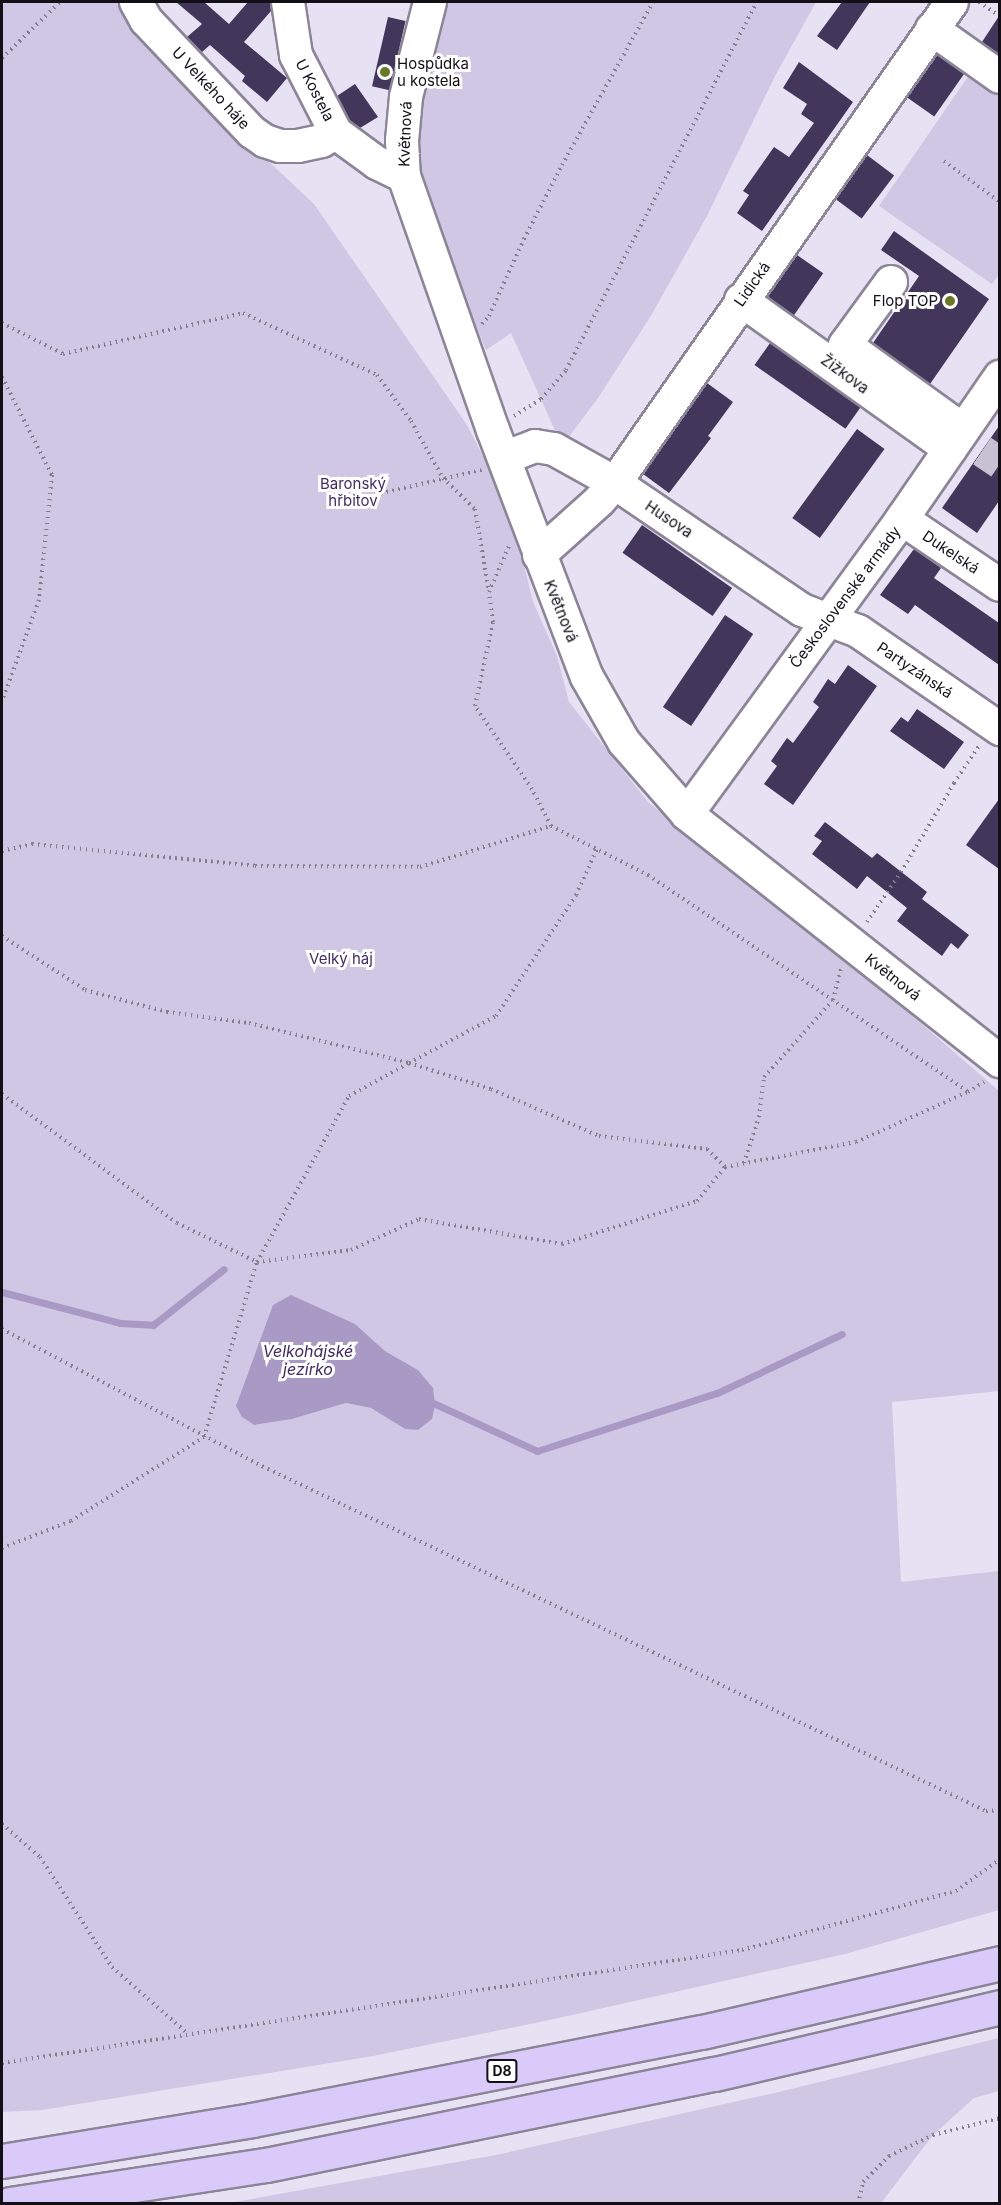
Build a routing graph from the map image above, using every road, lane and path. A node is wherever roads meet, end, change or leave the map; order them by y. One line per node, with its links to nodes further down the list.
1 (60, 2): 11 (path)
2 (136, 2): 13 (street, U Velkého háje)
3 (288, 2): 13 (street, U Kostela)
4 (430, 2): 15 (street, Květnová)
5 (653, 2): 20 (path)
6 (757, 2): 24 (path)
7 (951, 2): 10 (street, Lidická)
8 (979, 2): 9 (path)
9 (999, 16)
10 (932, 29): 12 (street); 18 (street, Lidická)
11 (2, 58)
12 (999, 77)
13 (336, 133): 15 (street, U Kostela)
14 (944, 161): 16 (path)
15 (404, 176): 20 (street, Květnová)
16 (999, 202)
17 (891, 282): 23 (street, Žižkova)
18 (741, 300): 23 (street, Žižkova); 26 (street, Lidická)
19 (2, 323): 25 (path)
20 (464, 344): 24 (street, Květnová)
21 (2, 377): 34 (path)
22 (999, 377): 23 (street, Československé armády)
23 (963, 441): 29 (street, Československé armády)
24 (498, 444): 25 (path); 26 (street, Husova); 28 (street, Květnová)
25 (443, 478): 27 (path); 32 (path)
26 (615, 483): 30 (street, Lidická); 33 (street, Husova)
27 (369, 496)
28 (524, 513): 30 (street, Květnová); 32 (path)
29 (902, 519): 31 (street, Dukelská); 33 (street, Československé armády)
30 (539, 555): 36 (street, Květnová)
31 (999, 585)
32 (489, 592): 37 (path)
33 (827, 619): 35 (street, Partyzánská); 36 (street, Československé armády)
34 (2, 701)
35 (990, 736): 41 (path)
36 (687, 814): 41 (street, Květnová)
37 (551, 826): 38 (path); 39 (path)
38 (597, 849): 42 (path); 43 (path)
39 (2, 852)
40 (2, 936): 43 (path)
41 (861, 937): 42 (path); 44 (street, Květnová)
42 (833, 1000): 45 (path); 47 (path)
43 (409, 1063): 48 (path); 49 (path)
44 (996, 1069): 45 (path)
45 (968, 1092): 47 (path)
46 (2, 1094): 49 (path)
47 (744, 1163): 48 (path)
48 (724, 1167): 49 (path)
49 (257, 1262): 51 (path)
50 (2, 1329): 51 (path)
51 (204, 1437): 52 (path); 53 (path)
52 (2, 1548)
53 (999, 1810)
54 (2, 1824): 58 (path)
55 (999, 1859): 58 (path)
56 (999, 1963): 61 (highway, D8)
57 (999, 2007): 62 (highway)
58 (188, 2034): 59 (path)
59 (2, 2062)
60 (999, 2118): 63 (path)
61 (2, 2161)
62 (10, 2204)
63 (858, 2204)

